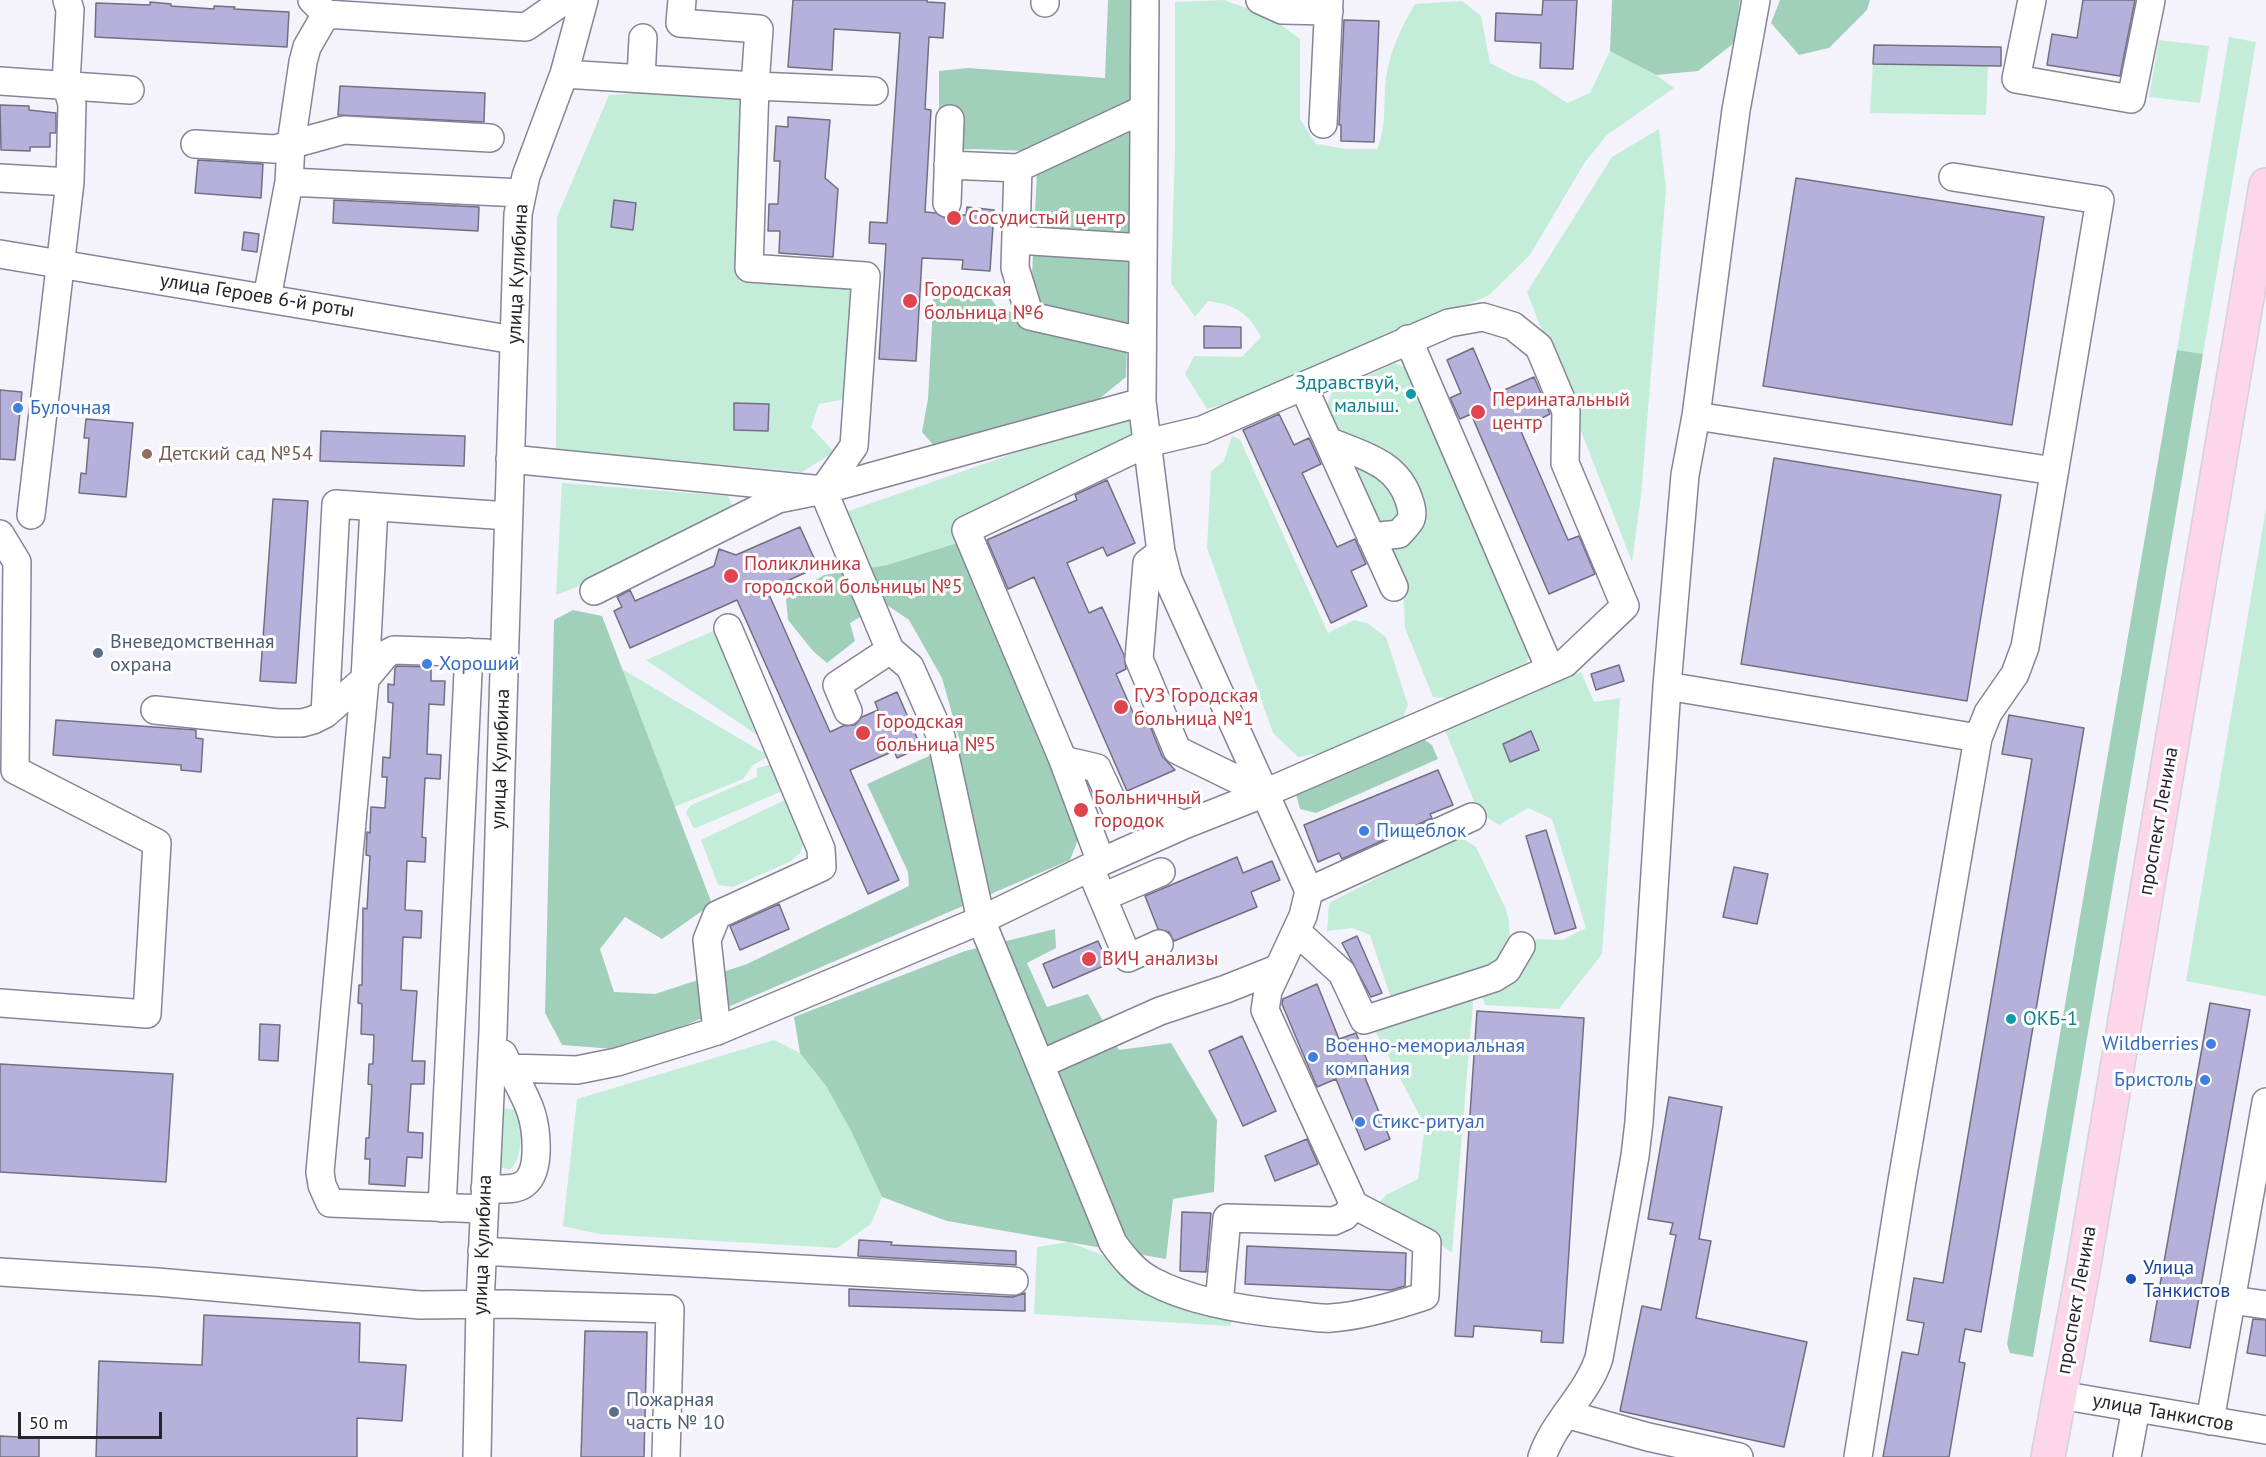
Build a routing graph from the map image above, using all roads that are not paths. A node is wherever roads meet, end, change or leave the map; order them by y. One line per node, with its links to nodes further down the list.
1 (67, 0): 18 (street)
2 (565, 0): 13 (street)
3 (584, 0): 15 (street, улица Кулибина)
4 (682, 0): 19 (street)
5 (1145, 0): 22 (street)
6 (1260, 0): 10 (street)
7 (1756, 0): 47 (street)
8 (2032, 0): 9 (street)
9 (2151, 0)
10 (1329, 5): 24 (street)
11 (319, 7): 12 (street); 27 (street)
12 (399, 9): 13 (street)
13 (469, 11)
14 (643, 38): 16 (street)
15 (564, 74): 16 (street); 35 (street, улица Кулибина)
16 (641, 78): 19 (street)
17 (0, 81): 18 (street)
18 (66, 84): 20 (street); 32 (street)
19 (755, 86): 21 (street); 52 (street)
20 (130, 90)
21 (874, 91)
22 (1142, 110): 29 (street); 38 (street)
23 (950, 119): 28 (street)
24 (1323, 124)
25 (490, 138): 27 (street)
26 (195, 144): 27 (street)
27 (291, 144): 33 (street)
28 (948, 165): 29 (street); 36 (street)
29 (1018, 168): 37 (street)
30 (1953, 177): 51 (street)
31 (0, 178): 32 (street)
32 (70, 182): 40 (street)
33 (289, 182): 35 (street); 41 (street)
34 (2266, 190): 102 (main road, проспект Ленина)
35 (522, 193): 43 (street, улица Кулибина)
36 (947, 203)
37 (1016, 240): 38 (street); 44 (street)
38 (1143, 248): 44 (street)
39 (0, 254): 40 (street, улица Героев 6-й роты)
40 (60, 264): 41 (street, улица Героев 6-й роты); 54 (street)
41 (267, 298): 43 (street, улица Героев 6-й роты)
42 (1408, 339): 45 (street); 65 (street); 65 (street)
43 (514, 340): 50 (street, улица Кулибина)
44 (1141, 341): 46 (street)
45 (1303, 386): 48 (street); 49 (street)
46 (1142, 402): 49 (street); 52 (street)
47 (1696, 416): 51 (street); 67 (street)
48 (1328, 441): 57 (street); 57 (street)
49 (1147, 443): 58 (street); 72 (street)
50 (510, 459): 52 (street); 55 (street, улица Кулибина)
51 (2054, 471): 71 (street)
52 (823, 490): 60 (street); 62 (street)
53 (374, 507): 55 (street); 66 (street); 70 (street)
54 (32, 515)
55 (508, 516): 64 (street, улица Кулибина)
56 (0, 534): 86 (street)
57 (1371, 537): 59 (street)
58 (1161, 552): 73 (street); 73 (street)
59 (1394, 587)
60 (594, 591)
61 (728, 628): 87 (street)
62 (890, 650): 69 (street); 81 (street)
63 (469, 652): 64 (street); 66 (street); 94 (street)
64 (505, 653): 88 (street, улица Кулибина)
65 (1550, 669): 73 (street)
66 (365, 679): 70 (street); 94 (street)
67 (1667, 686): 71 (street); 104 (street)
68 (155, 710): 70 (street)
69 (848, 711)
70 (325, 714)
71 (1978, 738): 111 (street)
72 (1063, 760): 74 (street); 77 (street)
73 (1265, 793): 76 (street); 79 (street)
74 (1114, 807): 76 (street); 77 (street)
75 (1472, 817): 79 (street)
76 (1184, 825): 77 (street)
77 (1095, 865): 80 (street); 81 (street)
78 (1161, 872): 80 (street)
79 (1309, 891): 82 (street)
80 (1103, 897): 83 (street)
81 (981, 921): 87 (street); 89 (street)
82 (1296, 931): 84 (street); 85 (street)
83 (1159, 944)
84 (1521, 946)
85 (1279, 968): 89 (street); 93 (street)
86 (0, 1003)
87 (717, 1031): 90 (street)
88 (493, 1032): 90 (street); 92 (street, улица Кулибина)
89 (1041, 1064): 100 (street)
90 (509, 1068): 92 (street)
91 (2266, 1102): 98 (street)
92 (485, 1199): 94 (street); 95 (street, улица Кулибина)
93 (1354, 1205): 100 (street); 100 (street)
94 (442, 1208)
95 (482, 1251): 97 (street); 99 (street, улица Кулибина)
96 (0, 1272): 99 (street)
97 (1014, 1281)
98 (2231, 1300): 101 (street); 105 (street)
99 (480, 1304): 107 (street, улица Кулибина); 108 (street)
100 (1219, 1304)
101 (2266, 1305)
102 (2060, 1395): 103 (street, улица Танкистов); 112 (main road, проспект Ленина)
103 (2136, 1408): 105 (street, улица Танкистов); 113 (street)
104 (1566, 1414): 109 (street); 110 (street)
105 (2210, 1421): 106 (street, улица Танкистов)
106 (2266, 1430)
107 (477, 1457)
108 (666, 1457)
109 (1542, 1457)
110 (1739, 1457)
111 (1858, 1457)
112 (2048, 1457)
113 (2127, 1457)

